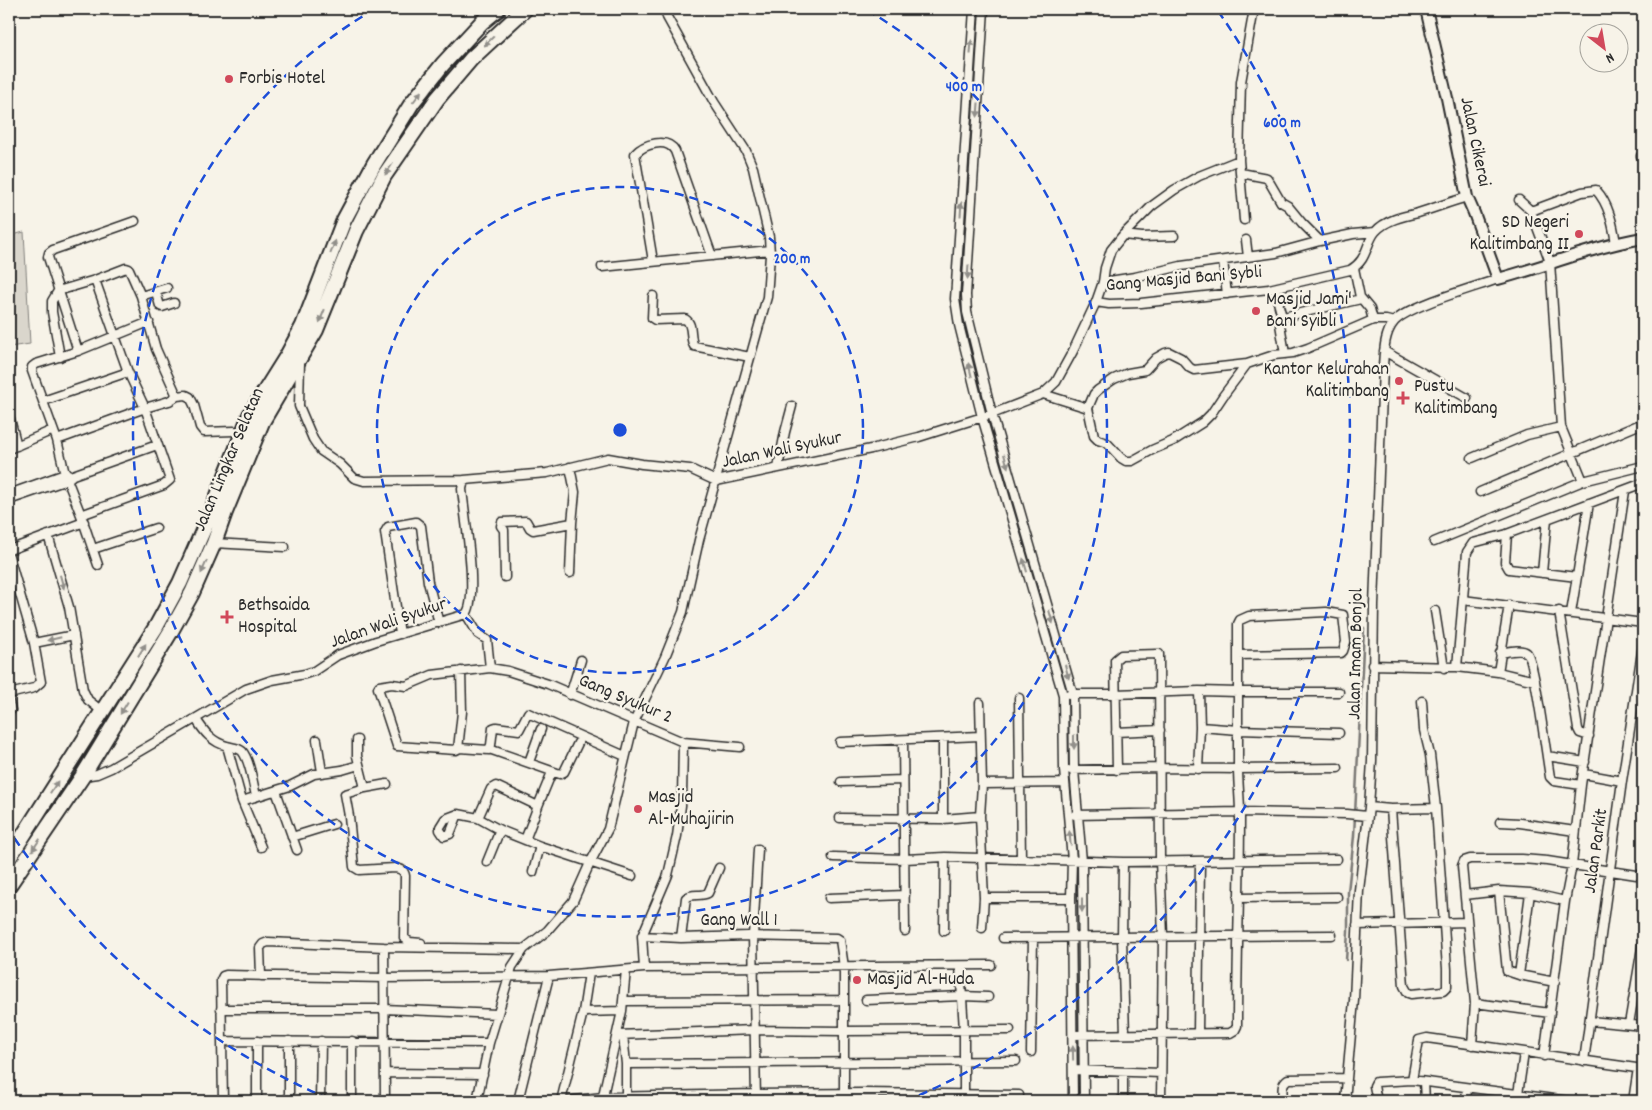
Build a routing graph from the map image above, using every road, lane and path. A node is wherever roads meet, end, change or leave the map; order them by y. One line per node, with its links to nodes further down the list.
1 (498, 9): 53 (highway, Jalan Lingkar Selatan, one-way to 1)
2 (526, 9): 53 (highway, Jalan Lingkar Selatan, one-way to 53)
3 (665, 9): 22 (street)
4 (974, 9): 65 (street, one-way to 4)
5 (984, 9): 63 (street, one-way to 63)
6 (1254, 9): 8 (street)
7 (1426, 9): 11 (street, Jalan Cikerai)
8 (1239, 160): 9 (street); 16 (street, Jalan Wali Syukur)
9 (1241, 173): 13 (street); 20 (street)
10 (1519, 200): 12 (street)
11 (1471, 205): 15 (street); 30 (street, Jalan Cikerai)
12 (1531, 211): 21 (street); 27 (street)
13 (1244, 220)
14 (135, 221): 35 (street)
15 (1375, 232): 20 (street); 29 (street)
16 (1123, 235): 17 (street); 32 (street, Jalan Wali Syukur)
17 (1174, 236)
18 (1643, 238): 21 (street)
19 (1246, 240): 24 (street)
20 (1320, 240): 24 (street)
21 (1616, 243): 27 (street)
22 (770, 250): 23 (street); 51 (street)
23 (712, 256): 26 (street); 26 (street)
24 (1248, 257): 25 (street)
25 (1223, 260): 32 (street); 37 (street)
26 (653, 261): 28 (street)
27 (1550, 262): 30 (street); 67 (street)
28 (602, 267)
29 (1354, 268): 34 (street, Gang Masjid Bani Sybli); 40 (street)
30 (1498, 279): 45 (street)
31 (95, 280): 35 (street); 38 (street); 47 (street)
32 (1103, 282): 41 (street, Jalan Wali Syukur)
33 (167, 288): 36 (street)
34 (1276, 288): 37 (street, Gang Masjid Bani Sybli); 43 (street)
35 (58, 291): 48 (street); 52 (street)
36 (156, 292): 38 (street); 42 (street)
37 (1227, 294): 41 (street, Gang Masjid Bani Sybli)
38 (141, 296): 46 (street)
39 (653, 296): 51 (street)
40 (1361, 299): 43 (street); 44 (street)
41 (1096, 302): 56 (street, Jalan Wali Syukur)
42 (174, 303)
43 (1280, 317): 50 (street)
44 (1373, 320): 45 (street); 50 (street)
45 (1390, 321): 49 (street, Jalan Imam Bonjol)
46 (149, 322): 47 (street); 57 (street)
47 (115, 335): 48 (street); 55 (street)
48 (78, 351): 52 (street)
49 (1384, 352): 58 (street); 125 (street, Jalan Imam Bonjol)
50 (1284, 354): 54 (street)
51 (750, 357): 81 (street)
52 (60, 358): 59 (street)
53 (294, 360): 80 (street); 89 (highway, Jalan Lingkar Selatan)
54 (1247, 364): 62 (street); 62 (street)
55 (128, 372): 59 (street); 61 (street)
56 (1043, 394): 62 (street); 63 (street, Jalan Wali Syukur)
57 (178, 396): 61 (street); 69 (street)
58 (1467, 398)
59 (44, 401): 68 (street)
60 (792, 406): 78 (street)
61 (145, 408): 70 (street); 71 (street)
62 (1088, 408)
63 (992, 414): 65 (street, Jalan Wali Syukur); 118 (street, one-way to 118)
64 (9, 415): 72 (street)
65 (982, 417): 78 (street, Jalan Wali Syukur); 120 (street, one-way to 65)
66 (1643, 423): 74 (street)
67 (1561, 427): 74 (street); 75 (street)
68 (53, 430): 70 (street); 72 (street)
69 (234, 431)
70 (56, 440): 79 (street)
71 (157, 445): 79 (street); 90 (street)
72 (17, 446): 73 (street)
73 (9, 449)
74 (1572, 454): 82 (street); 85 (street)
75 (1472, 458)
76 (1643, 466): 82 (street)
77 (570, 467): 80 (street, Jalan Wali Syukur); 81 (street, Jalan Wali Syukur); 92 (street)
78 (778, 468): 81 (street, Jalan Wali Syukur)
79 (68, 476): 86 (street); 87 (street); 90 (street)
80 (464, 480): 112 (street, Jalan Wali Syukur)
81 (716, 481): 148 (street)
82 (1583, 481): 96 (street)
83 (1643, 483): 84 (street)
84 (1625, 491): 88 (street); 113 (street)
85 (1480, 492)
86 (9, 494)
87 (9, 500)
88 (1589, 504): 91 (street); 106 (street)
89 (219, 510): 97 (highway, Jalan Lingkar Selatan); 144 (highway, Jalan Lingkar Selatan, one-way to 89)
90 (83, 518): 95 (street); 99 (street)
91 (1547, 519): 94 (street); 104 (street)
92 (572, 523): 103 (street); 105 (street)
93 (156, 528): 99 (street)
94 (1507, 534): 104 (street); 107 (street)
95 (48, 536): 100 (street); 117 (street, one-way to 117)
96 (1434, 542)
97 (214, 543): 98 (street); 183 (highway, Jalan Lingkar Selatan, one-way to 183)
98 (285, 547)
99 (93, 549): 102 (street)
100 (9, 550)
101 (9, 556): 119 (street)
102 (98, 565)
103 (570, 573)
104 (1542, 573): 106 (street)
105 (505, 577)
106 (1577, 577): 111 (street)
107 (1464, 600): 108 (street); 128 (street)
108 (1509, 605): 110 (street); 122 (street)
109 (1435, 611): 127 (street)
110 (1559, 611): 111 (street); 156 (street)
111 (1572, 613): 113 (street)
112 (466, 614): 114 (street, Jalan Wali Syukur); 126 (street)
113 (1606, 618): 115 (street); 156 (street)
114 (439, 623): 116 (street, Jalan Wali Syukur); 116 (street)
115 (1643, 623)
116 (400, 634): 147 (street, Jalan Wali Syukur)
117 (74, 635): 119 (street, one-way to 119); 144 (street)
118 (1059, 642): 120 (street); 137 (street, one-way to 137)
119 (34, 643): 136 (street)
120 (1048, 645): 140 (street)
121 (1643, 645): 145 (street, Jalan Parkit)
122 (1500, 653): 130 (street); 131 (street)
123 (1238, 655): 123 (street); 134 (street)
124 (581, 660): 139 (street)
125 (1372, 665): 127 (street); 197 (street, Jalan Imam Bonjol)
126 (490, 668): 129 (street, Gang Syukur 2); 139 (street, Gang Syukur 2)
127 (1444, 668): 128 (street)
128 (1457, 668): 130 (street)
129 (460, 672): 166 (street); 166 (street, Gang Syukur 2)
130 (1498, 672): 131 (street)
131 (1534, 681): 169 (street)
132 (1198, 691): 133 (street); 134 (street); 149 (street)
133 (1160, 692): 138 (street); 138 (street); 151 (street)
134 (1238, 692): 135 (street); 152 (street)
135 (1339, 692)
136 (9, 694)
137 (1073, 694): 138 (street); 140 (street); 177 (street, one-way to 177)
138 (1115, 694): 153 (street)
139 (570, 695): 148 (street, Gang Syukur 2)
140 (1062, 695): 176 (street)
141 (1019, 698): 190 (street)
142 (1422, 701): 198 (street)
143 (980, 703): 155 (street)
144 (103, 712): 223 (highway, Jalan Lingkar Selatan, one-way to 144)
145 (1634, 713): 146 (street); 185 (street, Jalan Parkit)
146 (1643, 714)
147 (196, 719): 164 (street); 183 (street, Jalan Wali Syukur)
148 (634, 722): 161 (street, Gang Syukur 2); 168 (street)
149 (1200, 727): 152 (street); 175 (street)
150 (541, 729): 170 (street)
151 (1160, 730): 153 (street); 173 (street)
152 (1238, 730): 154 (street); 179 (street)
153 (1116, 732): 178 (street)
154 (1339, 732)
155 (980, 736): 157 (street); 189 (street)
156 (1589, 736): 171 (street)
157 (943, 738): 160 (street); 209 (street)
158 (317, 740): 180 (street)
159 (357, 740): 172 (street)
160 (903, 740): 162 (street); 184 (street)
161 (683, 742): 165 (street); 262 (street, Gang Syukur 2)
162 (840, 742)
163 (578, 743): 181 (street)
164 (227, 746): 194 (street); 195 (street)
165 (740, 747)
166 (460, 748): 168 (street)
167 (492, 750): 170 (street)
168 (625, 756): 235 (street)
169 (1547, 756): 171 (street); 191 (street)
170 (529, 762): 181 (street)
171 (1585, 762): 182 (street)
172 (359, 765): 180 (street); 192 (street)
173 (1160, 768): 175 (street); 178 (street); 201 (street)
174 (1338, 768): 179 (street)
175 (1198, 769): 179 (street)
176 (1064, 770): 177 (street); 187 (street)
177 (1074, 770): 178 (street); 204 (street)
178 (1116, 770)
179 (1238, 770): 200 (street)
180 (322, 772): 193 (street)
181 (552, 772): 196 (street)
182 (1584, 774): 185 (street); 191 (street)
183 (82, 777): 242 (highway, Jalan Lingkar Selatan, one-way to 242)
184 (902, 780): 186 (street); 210 (street)
185 (1622, 781): 238 (street, Jalan Parkit)
186 (841, 782)
187 (1065, 782): 190 (street); 203 (street)
188 (387, 784): 192 (street)
189 (982, 784): 190 (street); 205 (street)
190 (1020, 784): 226 (street)
191 (1581, 785): 214 (street)
192 (365, 788): 274 (street)
193 (276, 790): 194 (street); 215 (street)
194 (256, 796): 195 (street)
195 (242, 801): 218 (street)
196 (538, 806): 207 (street); 216 (street)
197 (1368, 807): 199 (street); 206 (street, Jalan Imam Bonjol)
198 (1436, 808): 199 (street); 255 (street)
199 (1390, 809): 254 (street)
200 (1240, 812): 201 (street); 206 (street); 227 (street)
201 (1161, 813): 204 (street); 231 (street)
202 (458, 814): 207 (street)
203 (1068, 815): 204 (street); 229 (street, one-way to 203)
204 (1079, 815): 230 (street)
205 (980, 816): 209 (street); 224 (street)
206 (1367, 816): 256 (street, Jalan Imam Bonjol)
207 (478, 818): 213 (street)
208 (840, 818): 210 (street)
209 (942, 819): 210 (street)
210 (903, 820): 225 (street)
211 (1500, 822): 214 (street)
212 (334, 824): 215 (street)
213 (500, 830): 216 (street); 233 (street)
214 (1575, 831): 236 (street)
215 (292, 837): 220 (street)
216 (525, 840): 217 (street)
217 (540, 846): 235 (street); 239 (street)
218 (261, 847)
219 (758, 849): 263 (street)
220 (297, 850)
221 (834, 857): 225 (street)
222 (945, 857): 224 (street); 225 (street); 259 (street)
223 (9, 858)
224 (982, 858): 226 (street); 249 (street)
225 (905, 859): 246 (street)
226 (1021, 859): 229 (street)
227 (1239, 859): 228 (street); 232 (street); 251 (street)
228 (1338, 859)
229 (1072, 860): 230 (street); 250 (street)
230 (1082, 860): 234 (street); 270 (street, one-way to 270)
231 (1160, 860): 232 (street); 234 (street); 264 (street)
232 (1200, 861): 266 (street)
233 (487, 862)
234 (1123, 862): 271 (street)
235 (590, 863): 240 (street); 275 (street)
236 (1572, 865): 238 (street); 245 (street); 252 (street)
237 (719, 868): 267 (street)
238 (1611, 871): 241 (street); 302 (street, Jalan Parkit)
239 (533, 872)
240 (632, 876)
241 (1643, 876)
242 (9, 885)
243 (1499, 891): 244 (street); 245 (street); 283 (street)
244 (1530, 893): 252 (street); 283 (street)
245 (1465, 895): 253 (street)
246 (905, 896): 248 (street); 258 (street)
247 (1337, 897): 251 (street)
248 (829, 898)
249 (984, 898): 250 (street); 257 (street)
250 (1071, 898): 265 (street)
251 (1238, 898): 260 (street)
252 (1565, 901): 288 (street)
253 (1467, 922): 255 (street); 295 (street)
254 (1399, 923): 255 (street); 255 (street); 256 (street)
255 (1443, 924)
256 (1357, 925): 339 (street, Jalan Imam Bonjol)
257 (982, 928)
258 (905, 931)
259 (944, 931)
260 (1238, 935): 261 (street); 266 (street); 309 (street)
261 (1332, 935)
262 (642, 936): 267 (street, Gang Wall 1); 280 (street, Gang Syukur 2)
263 (753, 936): 267 (street, Gang Wall 1); 277 (street); 279 (street, Gang Wall 1)
264 (1163, 936): 266 (street); 271 (street); 311 (street)
265 (1071, 937): 269 (street); 270 (street); 313 (street)
266 (1199, 937): 309 (street)
267 (681, 938)
268 (1003, 938): 269 (street)
269 (1033, 938): 323 (street)
270 (1082, 938): 271 (street); 314 (street)
271 (1122, 938): 310 (street)
272 (1643, 942): 303 (street)
273 (384, 947): 274 (street); 284 (street); 287 (street)
274 (442, 948): 275 (street)
275 (524, 949): 285 (street)
276 (991, 965): 278 (street)
277 (753, 966): 279 (street); 280 (street); 291 (street)
278 (960, 966): 279 (street); 289 (street)
279 (844, 967): 292 (street)
280 (644, 968): 281 (street)
281 (626, 970): 282 (street); 294 (street)
282 (590, 973): 286 (street); 299 (street)
283 (1519, 975): 288 (street)
284 (261, 976): 287 (street); 296 (street)
285 (508, 976): 286 (street); 287 (street); 301 (street)
286 (549, 976): 361 (street)
287 (385, 978): 297 (street)
288 (1555, 982): 300 (street)
289 (962, 996): 290 (street); 293 (street); 306 (street)
290 (988, 997)
291 (755, 1000): 292 (street); 294 (street); 305 (street)
292 (843, 1000): 308 (street)
293 (866, 1000)
294 (623, 1001): 298 (street)
295 (1475, 1004): 300 (street); 322 (street)
296 (221, 1009): 297 (street); 315 (street)
297 (384, 1009): 301 (street); 320 (street)
298 (622, 1011): 299 (street); 312 (street)
299 (583, 1012): 362 (street)
300 (1550, 1013): 325 (street)
301 (498, 1014): 321 (street)
302 (1590, 1020): 303 (street); 328 (street, Jalan Parkit)
303 (1629, 1024): 304 (street)
304 (1643, 1026)
305 (755, 1030): 308 (street); 312 (street); 330 (street)
306 (964, 1030): 307 (street); 308 (street); 326 (street)
307 (1010, 1030)
308 (843, 1032): 329 (street)
309 (1198, 1033): 311 (street)
310 (1126, 1034): 311 (street); 314 (street)
311 (1162, 1034): 336 (street)
312 (620, 1035): 331 (street); 351 (street)
313 (1073, 1035): 314 (street); 333 (street, one-way to 313)
314 (1084, 1035): 334 (street)
315 (222, 1041): 316 (street); 354 (street)
316 (257, 1041): 317 (street); 355 (street)
317 (290, 1041): 318 (street); 356 (street)
318 (321, 1041): 319 (street); 357 (street)
319 (352, 1041): 320 (street); 358 (street)
320 (385, 1042): 321 (street); 337 (street)
321 (489, 1043): 338 (street)
322 (1472, 1045): 324 (street); 340 (street)
323 (1031, 1052)
324 (1524, 1053): 325 (street); 348 (street)
325 (1544, 1056): 328 (street)
326 (963, 1060): 327 (street); 329 (street); 347 (street)
327 (1016, 1061)
328 (1584, 1061): 332 (street)
329 (844, 1062): 330 (street); 345 (street)
330 (756, 1063): 331 (street); 350 (street)
331 (626, 1064): 344 (street)
332 (1641, 1069): 374 (street)
333 (1073, 1070): 334 (street); 364 (street)
334 (1084, 1070): 335 (street); 365 (street)
335 (1123, 1072): 336 (street); 366 (street)
336 (1161, 1073): 367 (street)
337 (384, 1074): 338 (street); 359 (street)
338 (483, 1074): 360 (street)
339 (1347, 1078): 368 (street); 369 (street, Jalan Imam Bonjol)
340 (1412, 1080): 341 (street); 370 (street)
341 (1424, 1082): 342 (street); 371 (street)
342 (1467, 1088): 348 (street); 372 (street)
343 (1019, 1095): 347 (street)
344 (626, 1097): 351 (street); 352 (street)
345 (844, 1097): 346 (street); 350 (street)
346 (864, 1097): 347 (street)
347 (964, 1097)
348 (1518, 1097): 353 (street)
349 (724, 1098): 350 (street); 352 (street)
350 (756, 1098)
351 (602, 1099): 363 (street)
352 (689, 1099)
353 (1553, 1100): 373 (street)
354 (223, 1101)
355 (257, 1101)
356 (289, 1101)
357 (320, 1101)
358 (352, 1101)
359 (385, 1101)
360 (477, 1101)
361 (518, 1101)
362 (561, 1101)
363 (566, 1101)
364 (1073, 1101)
365 (1084, 1101)
366 (1123, 1101)
367 (1161, 1101)
368 (1283, 1101)
369 (1345, 1101)
370 (1378, 1101)
371 (1425, 1101)
372 (1466, 1101)
373 (1569, 1101)
374 (1633, 1101)

